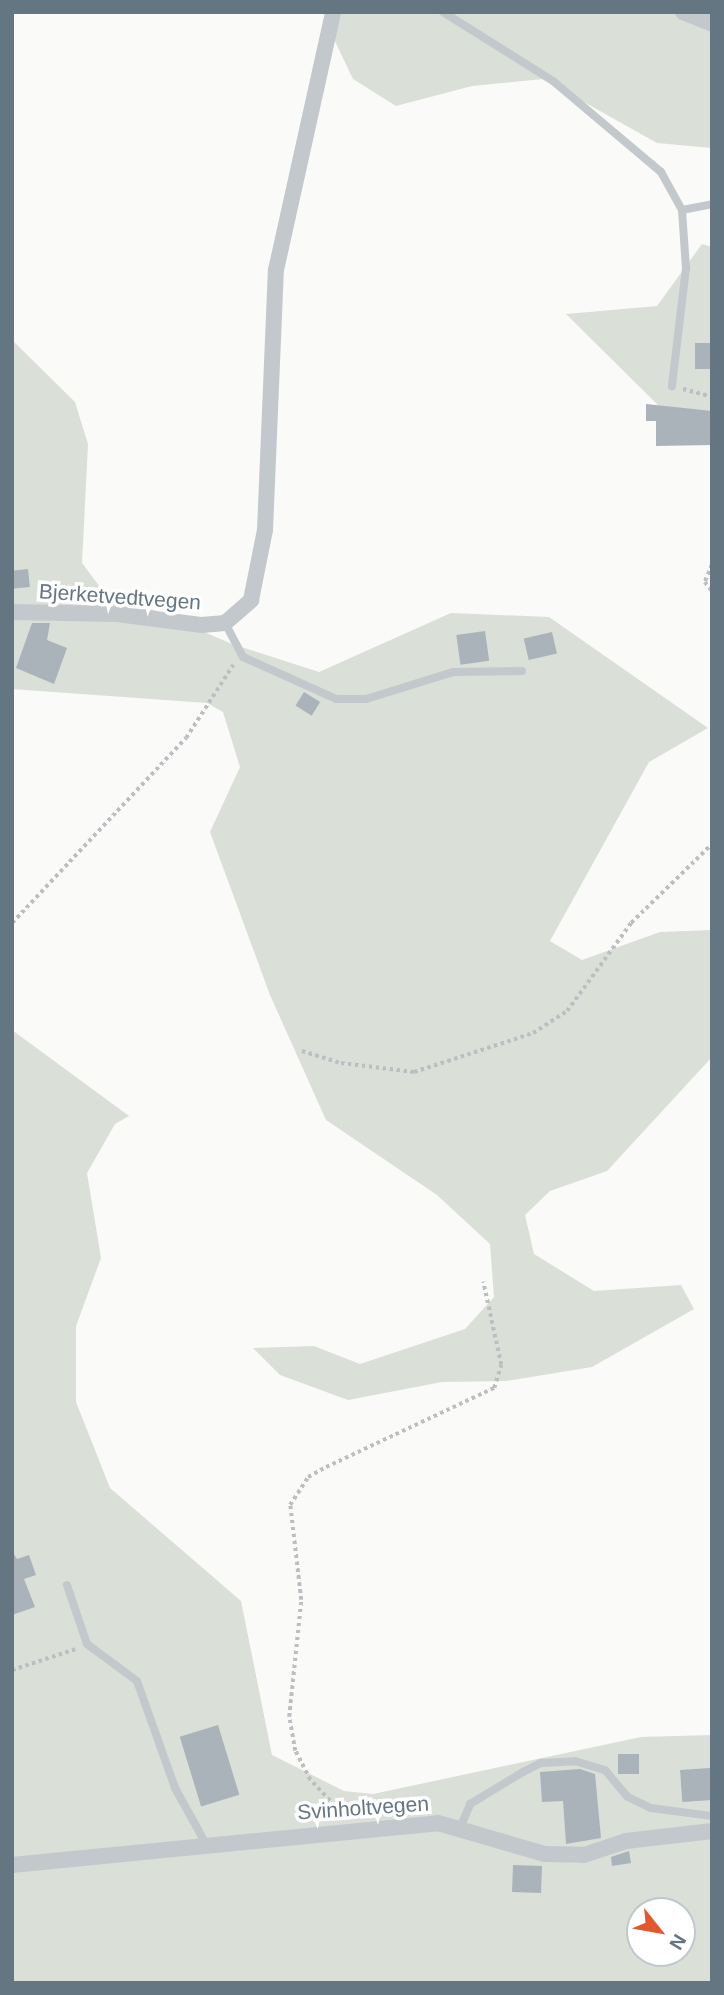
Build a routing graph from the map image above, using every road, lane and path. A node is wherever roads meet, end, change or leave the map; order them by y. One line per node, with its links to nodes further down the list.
1 (333, 12): 12 (street)
2 (443, 12): 6 (lane)
3 (683, 12): 4 (street)
4 (712, 24)
5 (712, 204): 6 (lane)
6 (682, 210): 7 (lane)
7 (672, 386): 8 (path)
8 (712, 397)
9 (712, 565): 10 (path)
10 (712, 591)
11 (12, 612): 12 (street, Bjerketvedtvegen)
12 (225, 623): 13 (lane)
13 (241, 655): 14 (lane); 16 (path)
14 (522, 671)
15 (712, 844): 17 (path)
16 (12, 923)
17 (302, 1051)
18 (483, 1282): 24 (path)
19 (67, 1585): 20 (lane)
20 (87, 1644): 21 (path); 26 (lane)
21 (12, 1670)
22 (712, 1816): 23 (lane)
23 (460, 1828): 24 (street, Svinholtvegen); 25 (street, Svinholtvegen)
24 (362, 1830): 26 (street, Svinholtvegen)
25 (712, 1831)
26 (206, 1844): 27 (street, Svinholtvegen)
27 (12, 1865)

